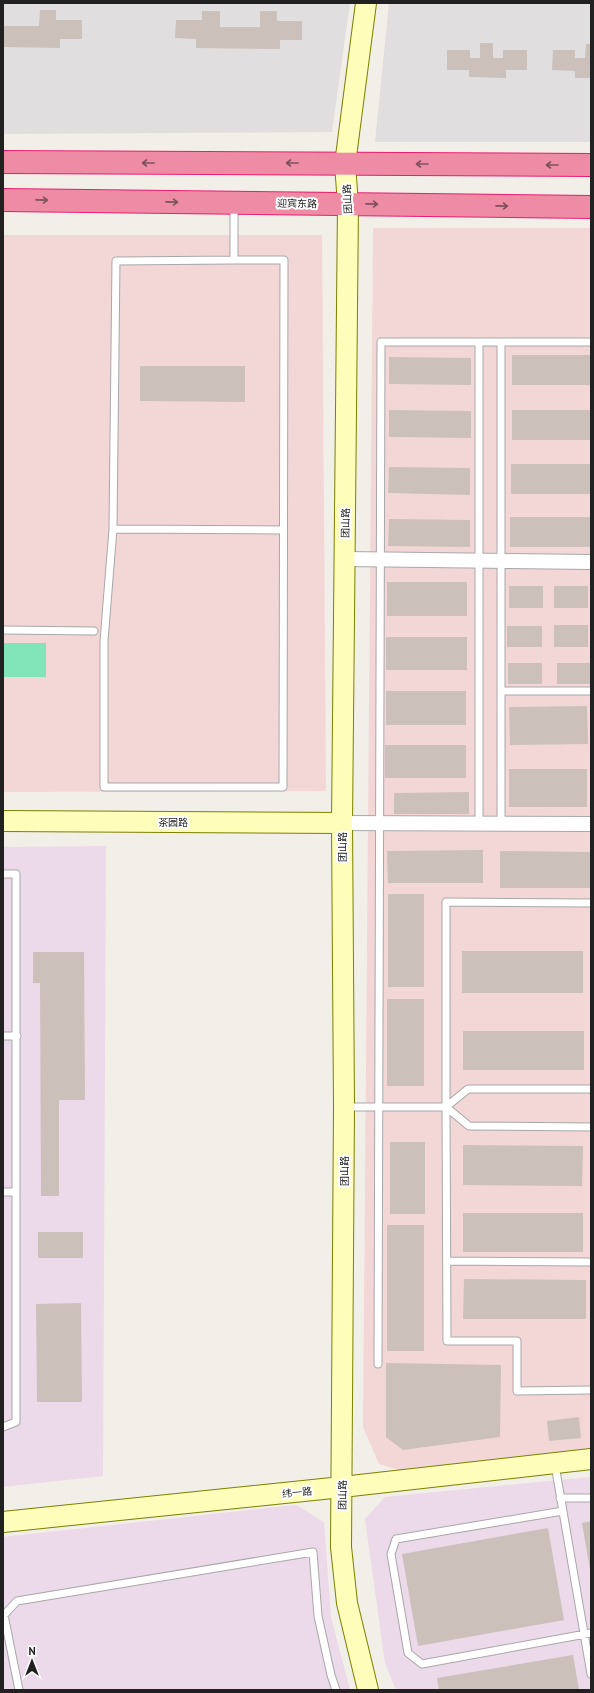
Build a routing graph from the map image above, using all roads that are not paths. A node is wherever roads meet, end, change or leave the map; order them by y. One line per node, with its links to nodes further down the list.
1 (366, 3): 3 (street, 团山路)
2 (3, 162): 3 (highway, one-way to 2)
3 (344, 164): 4 (highway, one-way to 3); 7 (street, 团山路)
4 (591, 165)
5 (3, 200): 6 (highway, 迎宾东路, one-way to 6)
6 (234, 203): 7 (highway, 迎宾东路); 9 (lane)
7 (348, 204): 8 (highway, 迎宾东路, one-way to 8); 15 (street, 团山路)
8 (591, 207)
9 (234, 260): 13 (lane); 14 (lane)
10 (479, 342): 11 (lane); 16 (lane); 17 (lane)
11 (501, 342): 12 (lane); 18 (lane)
12 (591, 342)
13 (113, 529): 14 (lane); 14 (lane)
14 (283, 530)
15 (344, 559): 16 (street); 25 (street, 团山路)
16 (380, 560): 17 (street); 26 (lane)
17 (479, 560): 18 (street); 27 (lane)
18 (501, 561): 19 (street); 22 (lane)
19 (591, 562)
20 (3, 630): 21 (lane)
21 (94, 631)
22 (501, 691): 23 (lane); 28 (lane)
23 (591, 691)
24 (3, 821): 25 (street, 茶园路)
25 (342, 823): 26 (street); 35 (street, 团山路)
26 (380, 823): 27 (street); 36 (lane)
27 (479, 823): 28 (street)
28 (501, 823): 29 (street)
29 (591, 824)
30 (3, 874): 33 (lane)
31 (591, 903): 37 (lane)
32 (3, 1036): 33 (lane)
33 (17, 1036): 40 (lane)
34 (591, 1089): 37 (lane)
35 (344, 1107): 36 (lane); 48 (street, 团山路)
36 (378, 1107): 37 (lane); 43 (lane)
37 (446, 1107): 38 (lane); 41 (lane)
38 (591, 1127)
39 (3, 1192): 40 (lane)
40 (16, 1192): 45 (lane)
41 (447, 1261): 42 (lane); 44 (lane)
42 (591, 1262)
43 (378, 1364)
44 (591, 1390)
45 (3, 1427)
46 (591, 1459): 47 (street, 纬一路)
47 (554, 1463): 48 (street, 纬一路); 49 (lane)
48 (342, 1487): 52 (street, 纬一路); 57 (street, 团山路)
49 (560, 1498): 50 (lane); 51 (lane)
50 (591, 1498)
51 (562, 1511): 53 (lane); 53 (lane)
52 (3, 1522)
53 (588, 1634): 54 (lane)
54 (591, 1674)
55 (19, 1690): 56 (lane)
56 (336, 1690)
57 (368, 1690)

